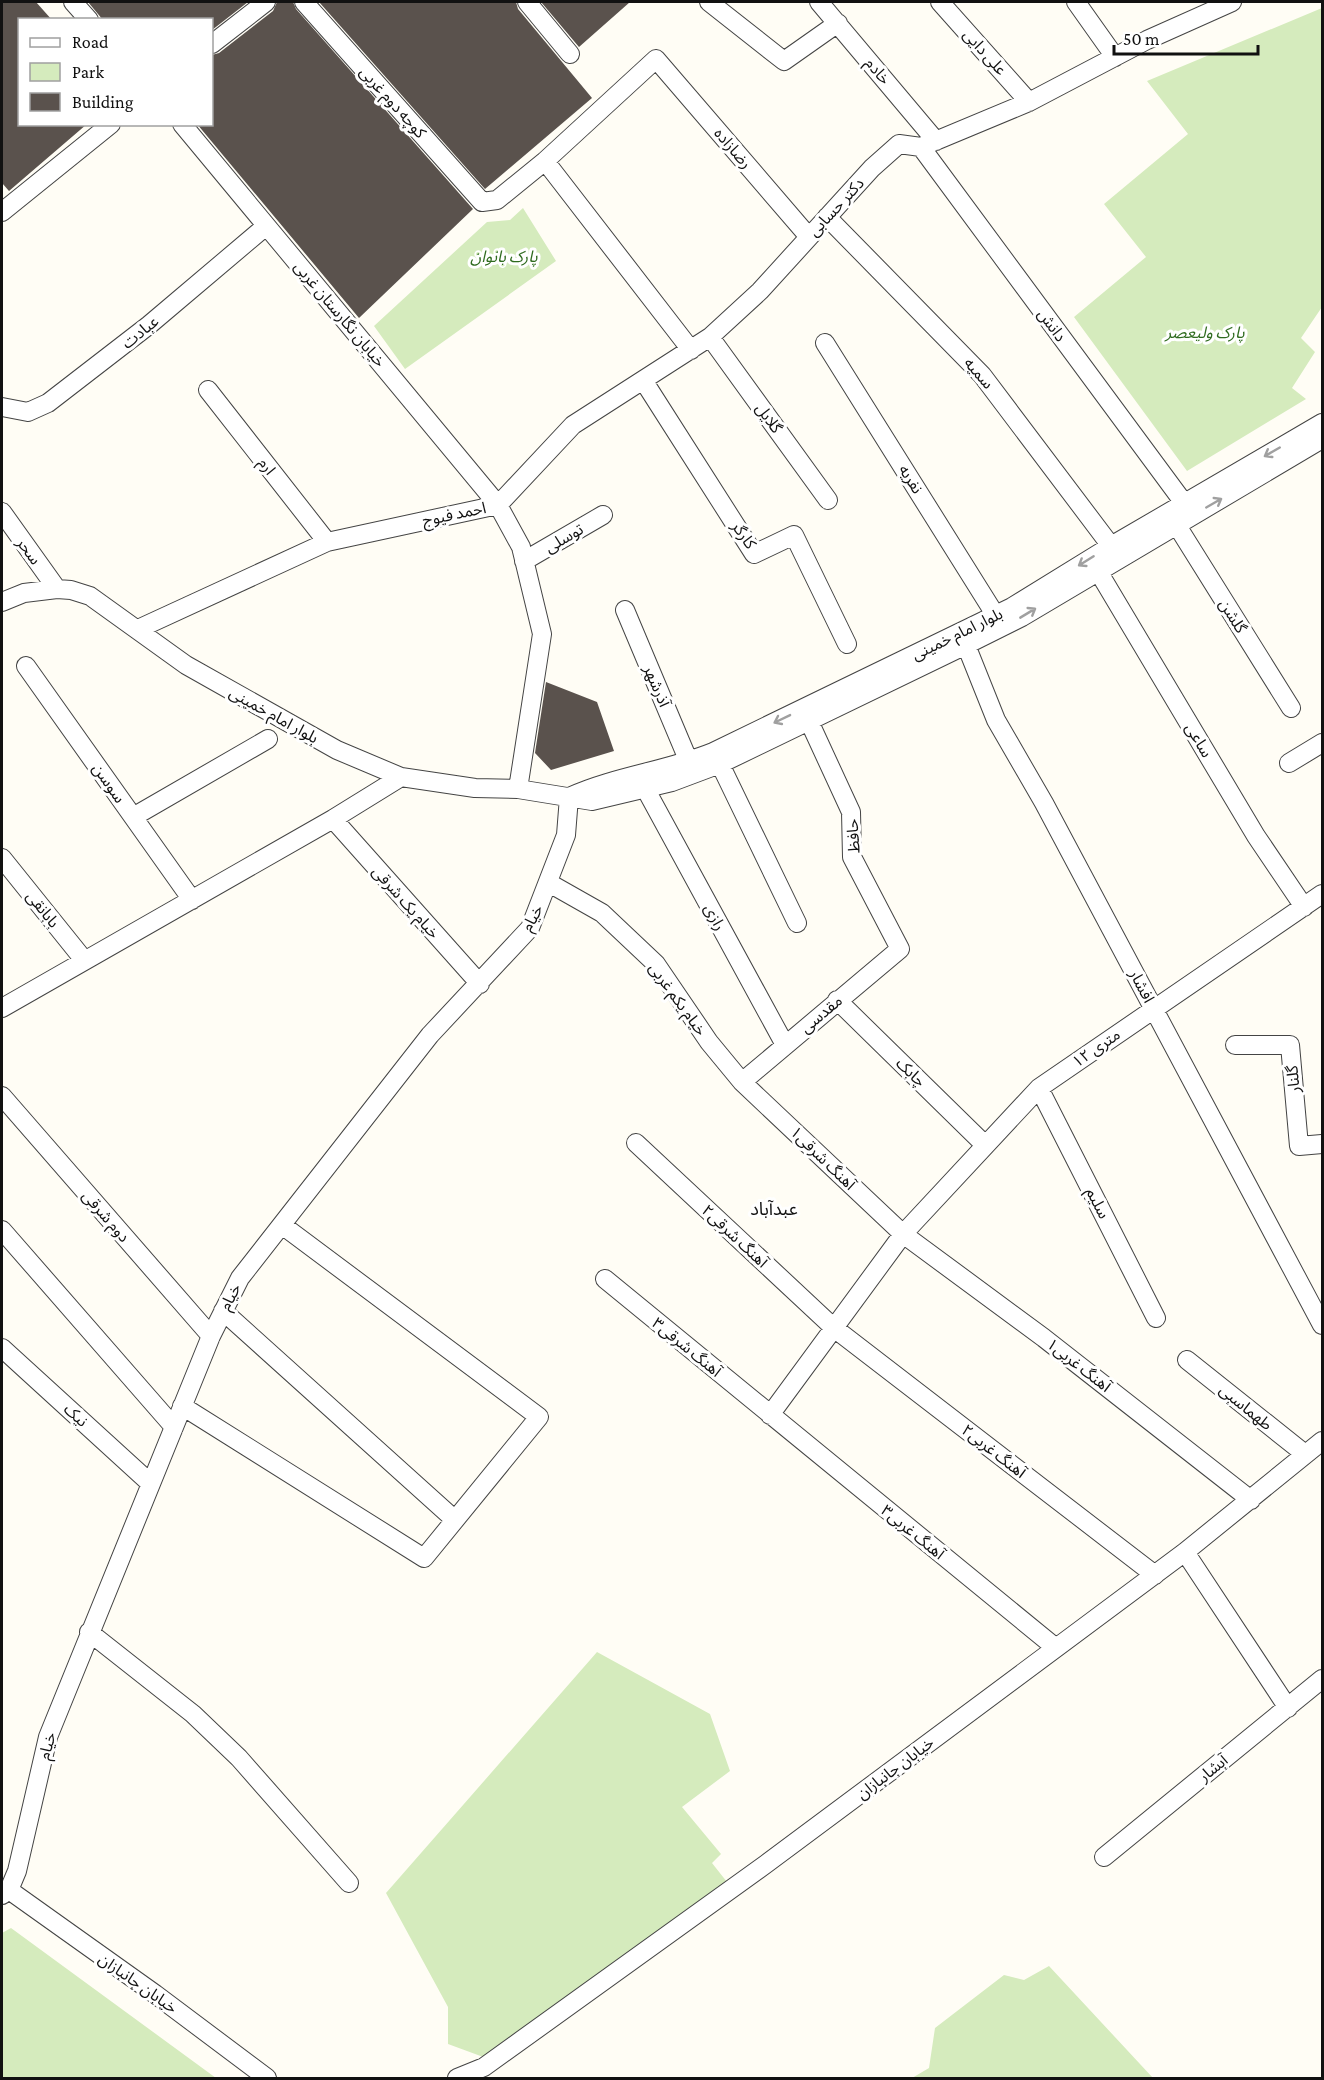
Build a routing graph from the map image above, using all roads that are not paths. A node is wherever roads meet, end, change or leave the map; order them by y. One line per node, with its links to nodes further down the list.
1 (72, 2): 10 (street)
2 (266, 2): 12 (street)
3 (304, 2): 19 (street, کوچه دوم غربی)
4 (527, 2): 13 (street)
5 (709, 2): 11 (street)
6 (819, 2): 11 (street, خادم)
7 (940, 2): 15 (street, علی دایی)
8 (1076, 2): 14 (street)
9 (1232, 2): 14 (street, دکتر حسابی)
10 (87, 18)
11 (837, 23): 18 (street, خادم)
12 (213, 43)
13 (570, 54)
14 (1115, 57): 15 (street, دکتر حسابی)
15 (1029, 102): 18 (street, دکتر حسابی)
16 (108, 126): 20 (street)
17 (184, 126): 22 (street, خیابان نگارستان غربی)
18 (928, 144): 21 (street, دکتر حسابی); 33 (street, دانش)
19 (545, 161): 23 (street, رضازاده); 26 (street)
20 (3, 208)
21 (827, 217): 23 (street, دکتر حسابی); 39 (street, سمیه)
22 (266, 226): 29 (street, عبادت); 34 (street, خیابان نگارستان غربی)
23 (809, 237): 24 (street, دکتر حسابی)
24 (710, 337): 26 (street, دکتر حسابی); 32 (street, گلایل)
25 (825, 343): 45 (street, نفریه)
26 (691, 350): 27 (street, دکتر حسابی)
27 (643, 380): 34 (street, دکتر حسابی); 47 (street, کارگر)
28 (208, 390): 38 (street, ارم)
29 (2, 407)
30 (1323, 423): 33 (street, بلوار امام خمینی, one-way to 33)
31 (1323, 440): 37 (street, بلوار امام خمینی, one-way to 31)
32 (828, 500)
33 (1184, 503): 39 (street, بلوار امام خمینی)
34 (498, 505): 38 (street, احمد فیوج); 40 (street, احمد فیوج)
35 (2, 512): 42 (street, سحر)
36 (603, 515): 40 (street, توسلی)
37 (1176, 524): 41 (street, بلوار امام خمینی); 50 (street, گلشن)
38 (327, 542): 46 (street, احمد فیوج)
39 (1111, 546): 45 (street, بلوار امام خمینی, one-way to 45)
40 (524, 561): 59 (street, احمد فیوج)
41 (1098, 571): 48 (street, بلوار امام خمینی, one-way to 41); 67 (street, ساعی)
42 (57, 589): 43 (street, بلوار امام خمینی); 46 (street, بلوار امام خمینی)
43 (2, 602)
44 (625, 610): 54 (street, آذرشهر)
45 (996, 616): 54 (street, بلوار امام خمینی, one-way to 54)
46 (138, 629): 57 (street, بلوار امام خمینی)
47 (847, 644)
48 (966, 645): 51 (street, بلوار امام خمینی); 74 (street, افشار)
49 (26, 666): 61 (street, سوسن)
50 (1291, 708)
51 (809, 721): 56 (street, بلوار امام خمینی); 69 (street, حافظ)
52 (268, 739): 61 (street)
53 (1323, 743): 55 (street)
54 (689, 762): 60 (street, بلوار امام خمینی)
55 (1289, 763)
56 (720, 764): 58 (street, بلوار امام خمینی); 68 (street)
57 (401, 777): 59 (street, بلوار امام خمینی); 62 (street)
58 (645, 788): 60 (street, بلوار امام خمینی); 75 (street, رازی)
59 (518, 789): 60 (street, بلوار امام خمینی)
60 (570, 797): 64 (street, خیام)
61 (133, 818): 66 (street, سوسن)
62 (333, 819): 66 (street); 71 (street, خیام یک شرقی)
63 (2, 858): 70 (street, بابانقی)
64 (549, 883): 71 (street, خیام); 77 (street, خیام یکم غربی)
65 (1322, 896): 67 (street, ۱۲ متری)
66 (192, 900): 70 (street)
67 (1304, 907): 74 (street, ۱۲ متری)
68 (797, 923)
69 (900, 949): 72 (street, مقدسی)
70 (84, 960): 73 (street)
71 (480, 984): 83 (street, خیام)
72 (837, 1000): 75 (street, مقدسی); 81 (street, چابک)
73 (2, 1008)
74 (1153, 1008): 78 (street, ۱۲ متری); 89 (street, افشار)
75 (785, 1045): 77 (street, مقدسی)
76 (1235, 1046): 82 (street, گلنار)
77 (742, 1082): 85 (street, آهنگ شرقی۱)
78 (1039, 1088): 81 (street, ۱۲ متری); 88 (street, سلیم)
79 (2, 1096): 91 (street, دوم شرقی)
80 (636, 1143): 90 (street, آهنگ شرقی۲)
81 (984, 1144): 85 (street, ۱۲ متری)
82 (1323, 1144)
83 (282, 1225): 87 (street, خیام); 101 (street)
84 (2, 1230): 96 (street)
85 (903, 1234): 90 (street, ۱۲ متری); 100 (street, آهنگ غربی۱)
86 (604, 1279): 95 (street, آهنگ شرقی۳)
87 (224, 1311): 91 (street, خیام); 101 (street)
88 (1156, 1318)
89 (1323, 1325)
90 (834, 1328): 95 (street, ۱۲ متری); 103 (street, آهنگ غربی۲)
91 (211, 1336): 94 (street, خیام)
92 (2, 1348): 99 (street, نیک)
93 (1187, 1360): 98 (street, طهماسبی)
94 (182, 1406): 96 (street, خیام); 101 (street)
95 (770, 1415): 105 (street, آهنگ غربی۳)
96 (174, 1427): 99 (street, خیام)
97 (1323, 1441): 98 (street, خیابان جانبازان)
98 (1305, 1454): 100 (street, خیابان جانبازان)
99 (150, 1483): 104 (street, خیام)
100 (1251, 1500): 102 (street, خیابان جانبازان)
101 (455, 1520)
102 (1185, 1552): 103 (street, خیابان جانبازان); 107 (street)
103 (1155, 1575): 105 (street, خیابان جانبازان)
104 (89, 1632): 109 (street); 110 (street, خیام)
105 (1056, 1648): 111 (street, خیابان جانبازان)
106 (1323, 1679): 107 (street, آبشار)
107 (1287, 1708): 108 (street, آبشار)
108 (1104, 1857)
109 (350, 1882)
110 (5, 1892): 112 (street, خیابان جانبازان)
111 (469, 2077)
112 (267, 2079)

